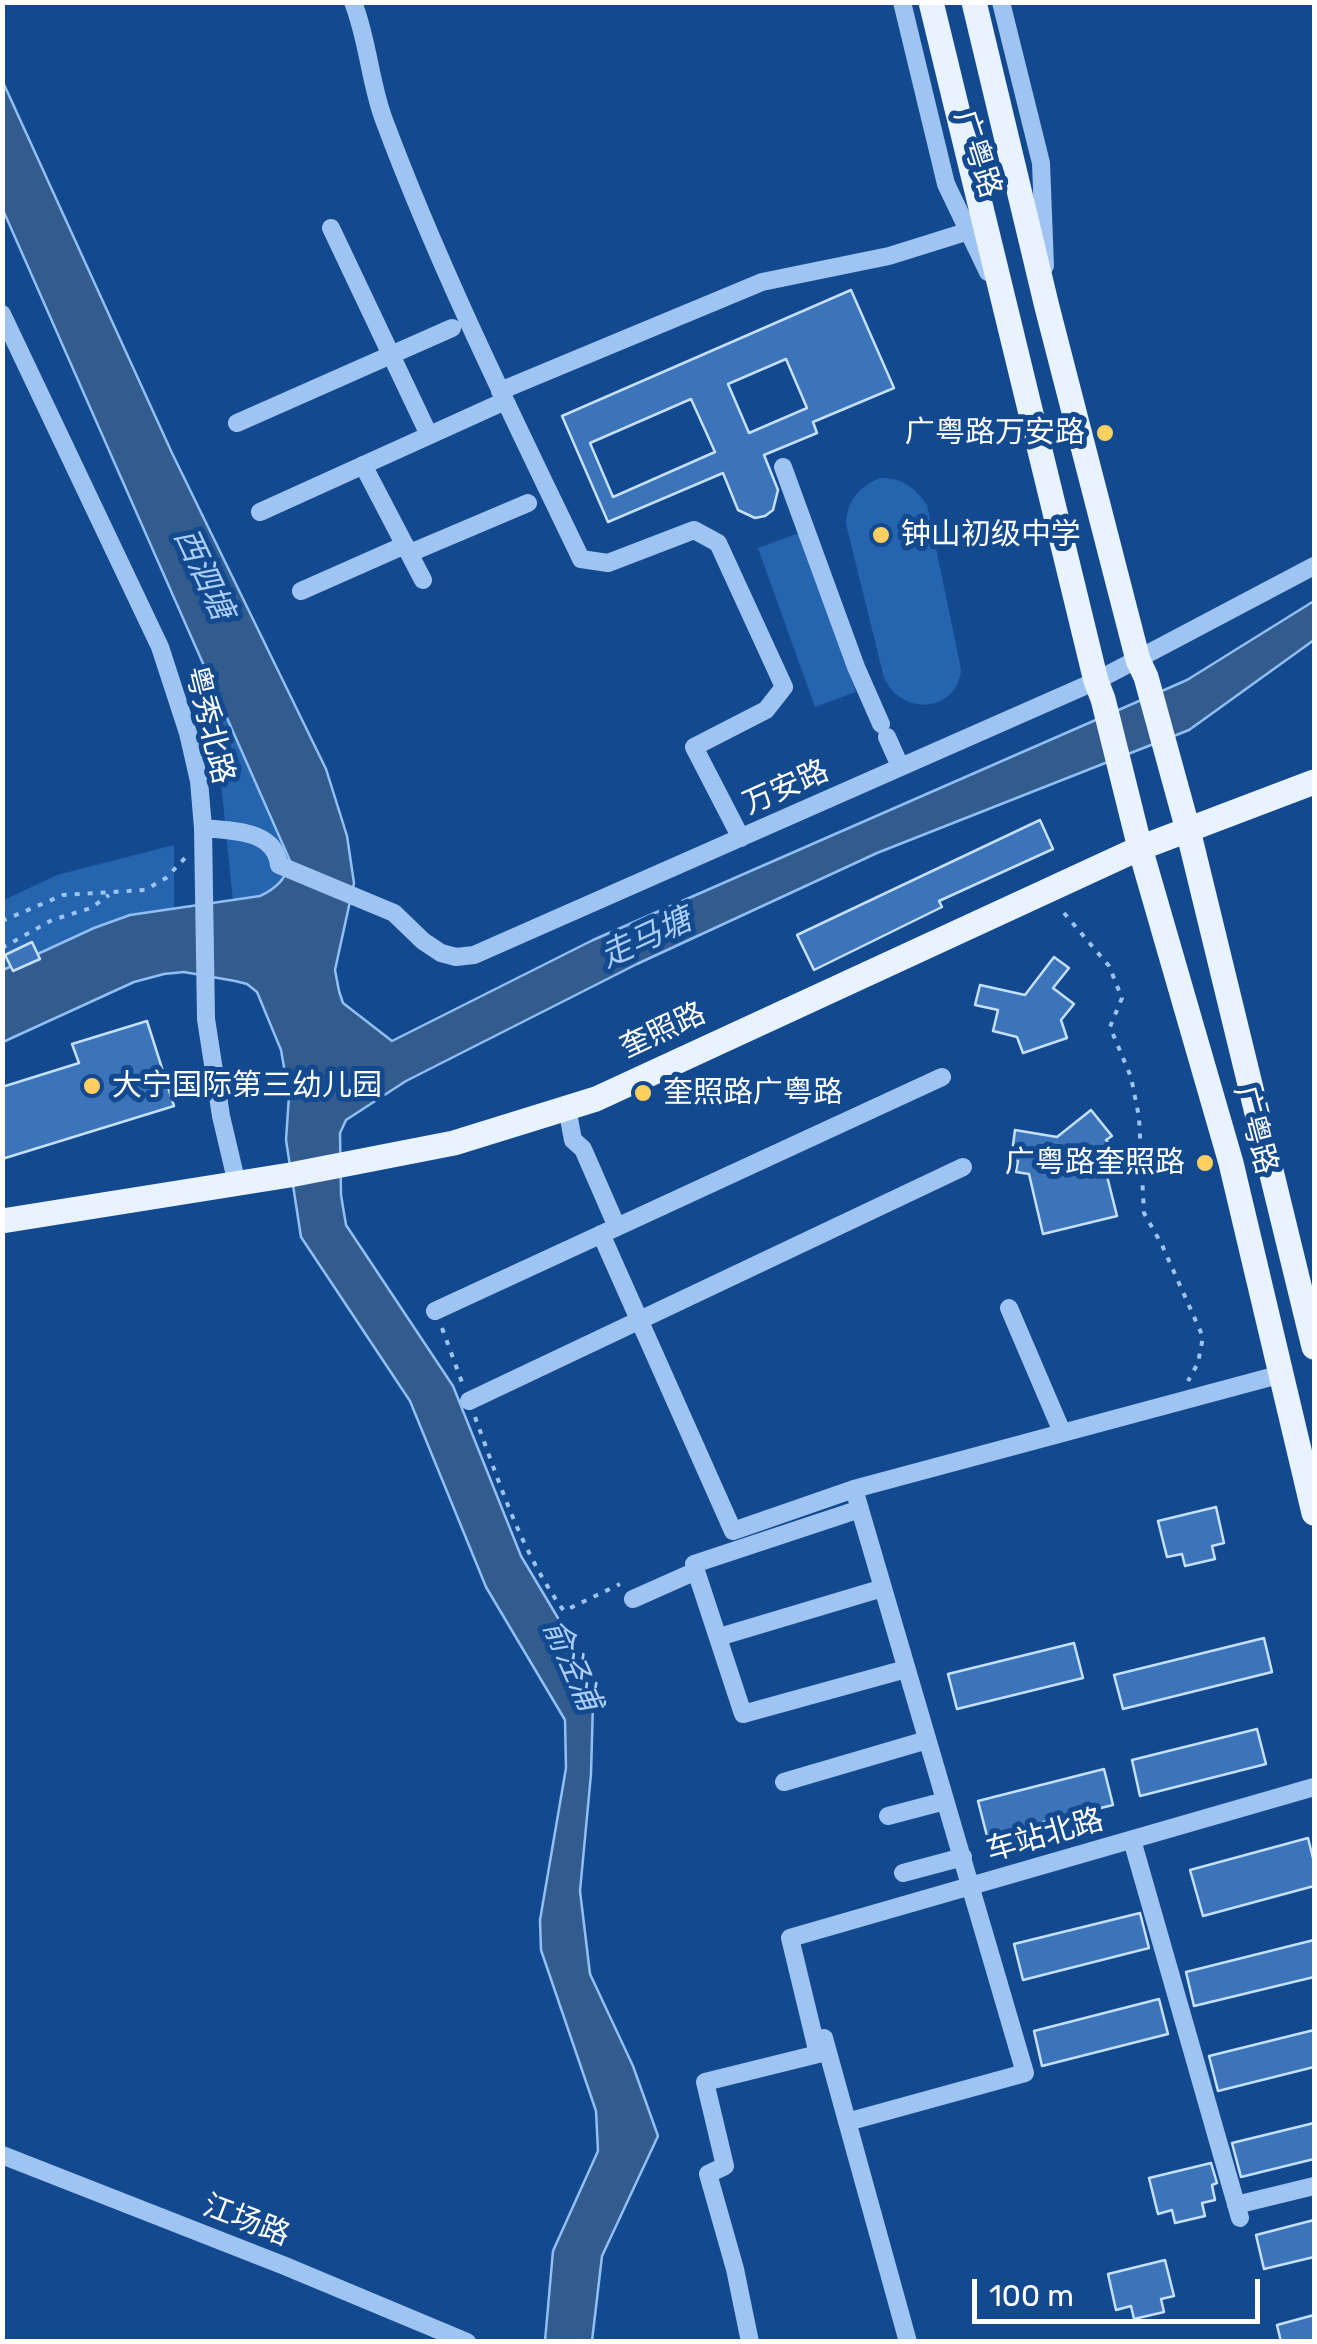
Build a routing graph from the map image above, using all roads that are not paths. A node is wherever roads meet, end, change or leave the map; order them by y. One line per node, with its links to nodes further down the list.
1 (353, 2): 13 (street)
2 (902, 2): 7 (street, 广粤路)
3 (931, 2): 10 (main road, 广粤路)
4 (974, 2): 8 (main road, 广粤路)
5 (1001, 2): 8 (street, 广粤路)
6 (331, 228): 12 (street)
7 (969, 231): 10 (street, 广粤路); 13 (street)
8 (1047, 307): 24 (main road, 广粤路)
9 (2, 314): 29 (street, 粤秀北路)
10 (1010, 318): 25 (main road, 广粤路)
11 (452, 328): 12 (street)
12 (390, 356): 14 (street); 15 (street)
13 (503, 396): 15 (street); 30 (street)
14 (237, 423)
15 (429, 434): 16 (street)
16 (362, 465): 19 (street); 20 (street)
17 (784, 466): 26 (street)
18 (528, 504): 20 (street)
19 (260, 512)
20 (407, 549): 22 (street); 23 (street)
21 (1314, 566): 24 (street, 万安路)
22 (423, 580)
23 (302, 591)
24 (1142, 669): 25 (street, 万安路); 28 (main road, 广粤路)
25 (1099, 690): 26 (street, 万安路); 31 (main road, 广粤路)
26 (900, 766): 30 (street, 万安路)
27 (1314, 782): 28 (main road, 奎照路)
28 (1188, 830): 31 (main road, 奎照路); 41 (main road, 广粤路)
29 (203, 834): 30 (street, 万安路); 35 (street, 粤秀北路)
30 (741, 838)
31 (1140, 848): 33 (main road, 奎照路); 42 (main road, 广粤路)
32 (942, 1077): 37 (street)
33 (567, 1108): 35 (main road, 奎照路); 37 (street)
34 (963, 1167): 40 (street)
35 (237, 1184): 36 (main road, 奎照路)
36 (2, 1221)
37 (609, 1231): 39 (street); 40 (street)
38 (1009, 1308): 44 (street)
39 (435, 1310)
40 (639, 1322): 43 (street); 45 (street)
41 (1314, 1347)
42 (1282, 1374): 44 (street); 47 (main road, 广粤路)
43 (469, 1401)
44 (1062, 1432): 45 (street)
45 (854, 1489): 46 (street)
46 (860, 1510): 48 (street); 49 (street)
47 (1314, 1512)
48 (696, 1570): 50 (street); 51 (street)
49 (883, 1588): 51 (street); 52 (street)
50 (634, 1598)
51 (718, 1637): 52 (street)
52 (906, 1668): 53 (street)
53 (927, 1740): 54 (street); 56 (street)
54 (784, 1782)
55 (1314, 1787): 58 (street, 车站北路)
56 (945, 1801): 57 (street); 59 (street)
57 (888, 1816)
58 (1132, 1840): 61 (street, 车站北路); 65 (street)
59 (963, 1857): 60 (street); 61 (street)
60 (904, 1874)
61 (971, 1886): 62 (street, 车站北路); 63 (street)
62 (794, 1937): 63 (street); 67 (street)
63 (848, 2122): 68 (street)
64 (2, 2156): 66 (street, 江场路)
65 (1314, 2186)
66 (467, 2342)
67 (750, 2342)
68 (908, 2342)

